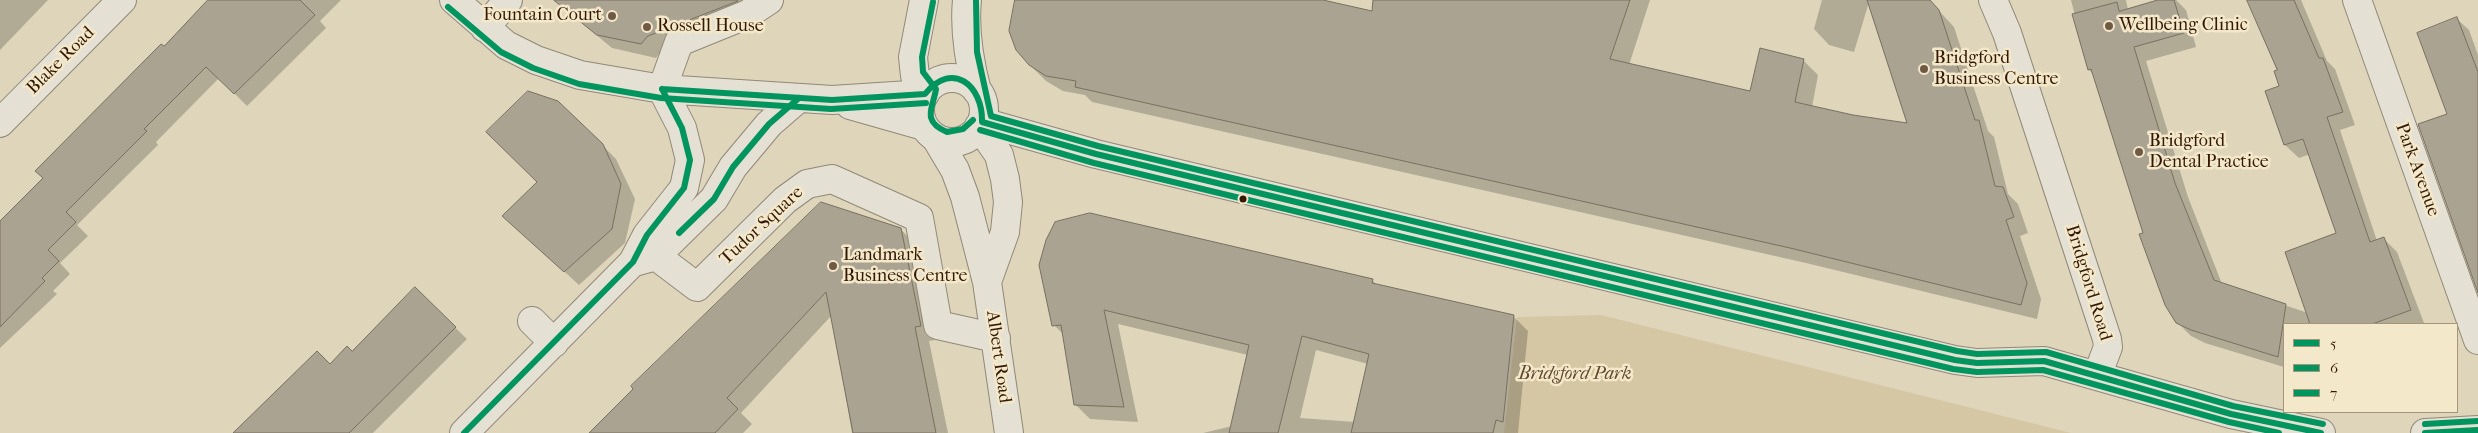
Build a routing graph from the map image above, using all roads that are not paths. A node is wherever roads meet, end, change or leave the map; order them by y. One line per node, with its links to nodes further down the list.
1 (122, 0): 15 (street, Blake Road)
2 (454, 0): 9 (street)
3 (508, 0): 9 (street)
4 (769, 0): 10 (street)
5 (924, 0): 12 (street)
6 (967, 0): 11 (street)
7 (1993, 0): 24 (street, Bridgford Road)
8 (2357, 0): 22 (street, Park Avenue)
9 (485, 28): 10 (street)
10 (662, 89): 13 (street); 18 (street)
11 (977, 91): 12 (street); 16 (street)
12 (926, 92): 14 (street); 17 (street)
13 (799, 98): 14 (street); 18 (street)
14 (832, 100): 17 (street)
15 (0, 123)
16 (981, 124): 17 (street); 19 (street, Albert Road); 24 (street)
17 (930, 132): 19 (street, Albert Road)
18 (645, 259): 21 (street, Tudor Square); 23 (street)
19 (987, 282): 21 (street, Albert Road)
20 (532, 321): 23 (street)
21 (996, 338): 27 (street, Albert Road)
22 (2478, 340)
23 (554, 343): 26 (street)
24 (2097, 376): 28 (street)
25 (2478, 430): 29 (street)
26 (464, 433)
27 (1009, 433)
28 (2321, 433)
29 (2425, 433)

